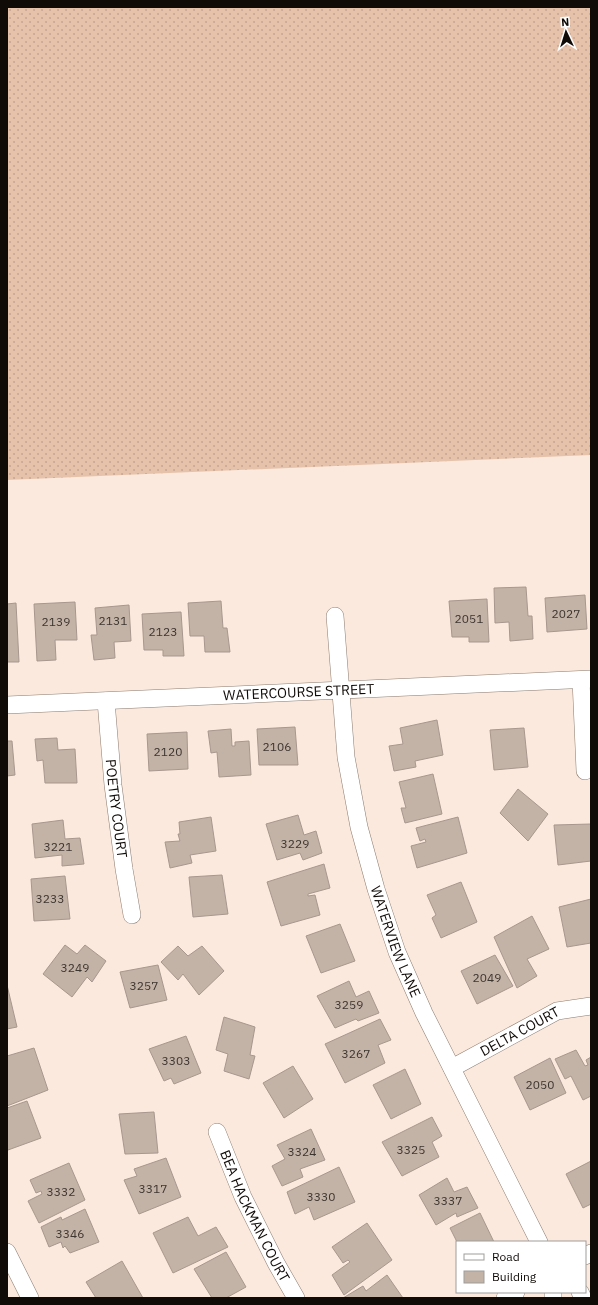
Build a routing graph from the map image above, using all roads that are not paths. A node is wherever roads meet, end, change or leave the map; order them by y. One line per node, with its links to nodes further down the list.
1 (335, 616): 3 (street, WATERVIEW LANE)
2 (586, 679): 3 (street, WATERCOURSE STREET); 6 (street)
3 (340, 690): 4 (street, WATERCOURSE STREET); 9 (street, WATERVIEW LANE)
4 (106, 701): 5 (street, WATERCOURSE STREET); 7 (street, POETRY COURT)
5 (7, 706)
6 (585, 771)
7 (132, 915)
8 (591, 1006): 9 (street, DELTA COURT)
9 (452, 1068): 11 (street, WATERVIEW LANE)
10 (216, 1132): 15 (street, BEA HACKMAN COURT)
11 (538, 1241)
12 (7, 1252): 14 (street)
13 (514, 1293): 16 (street)
14 (30, 1298)
15 (296, 1298)
16 (505, 1298)

